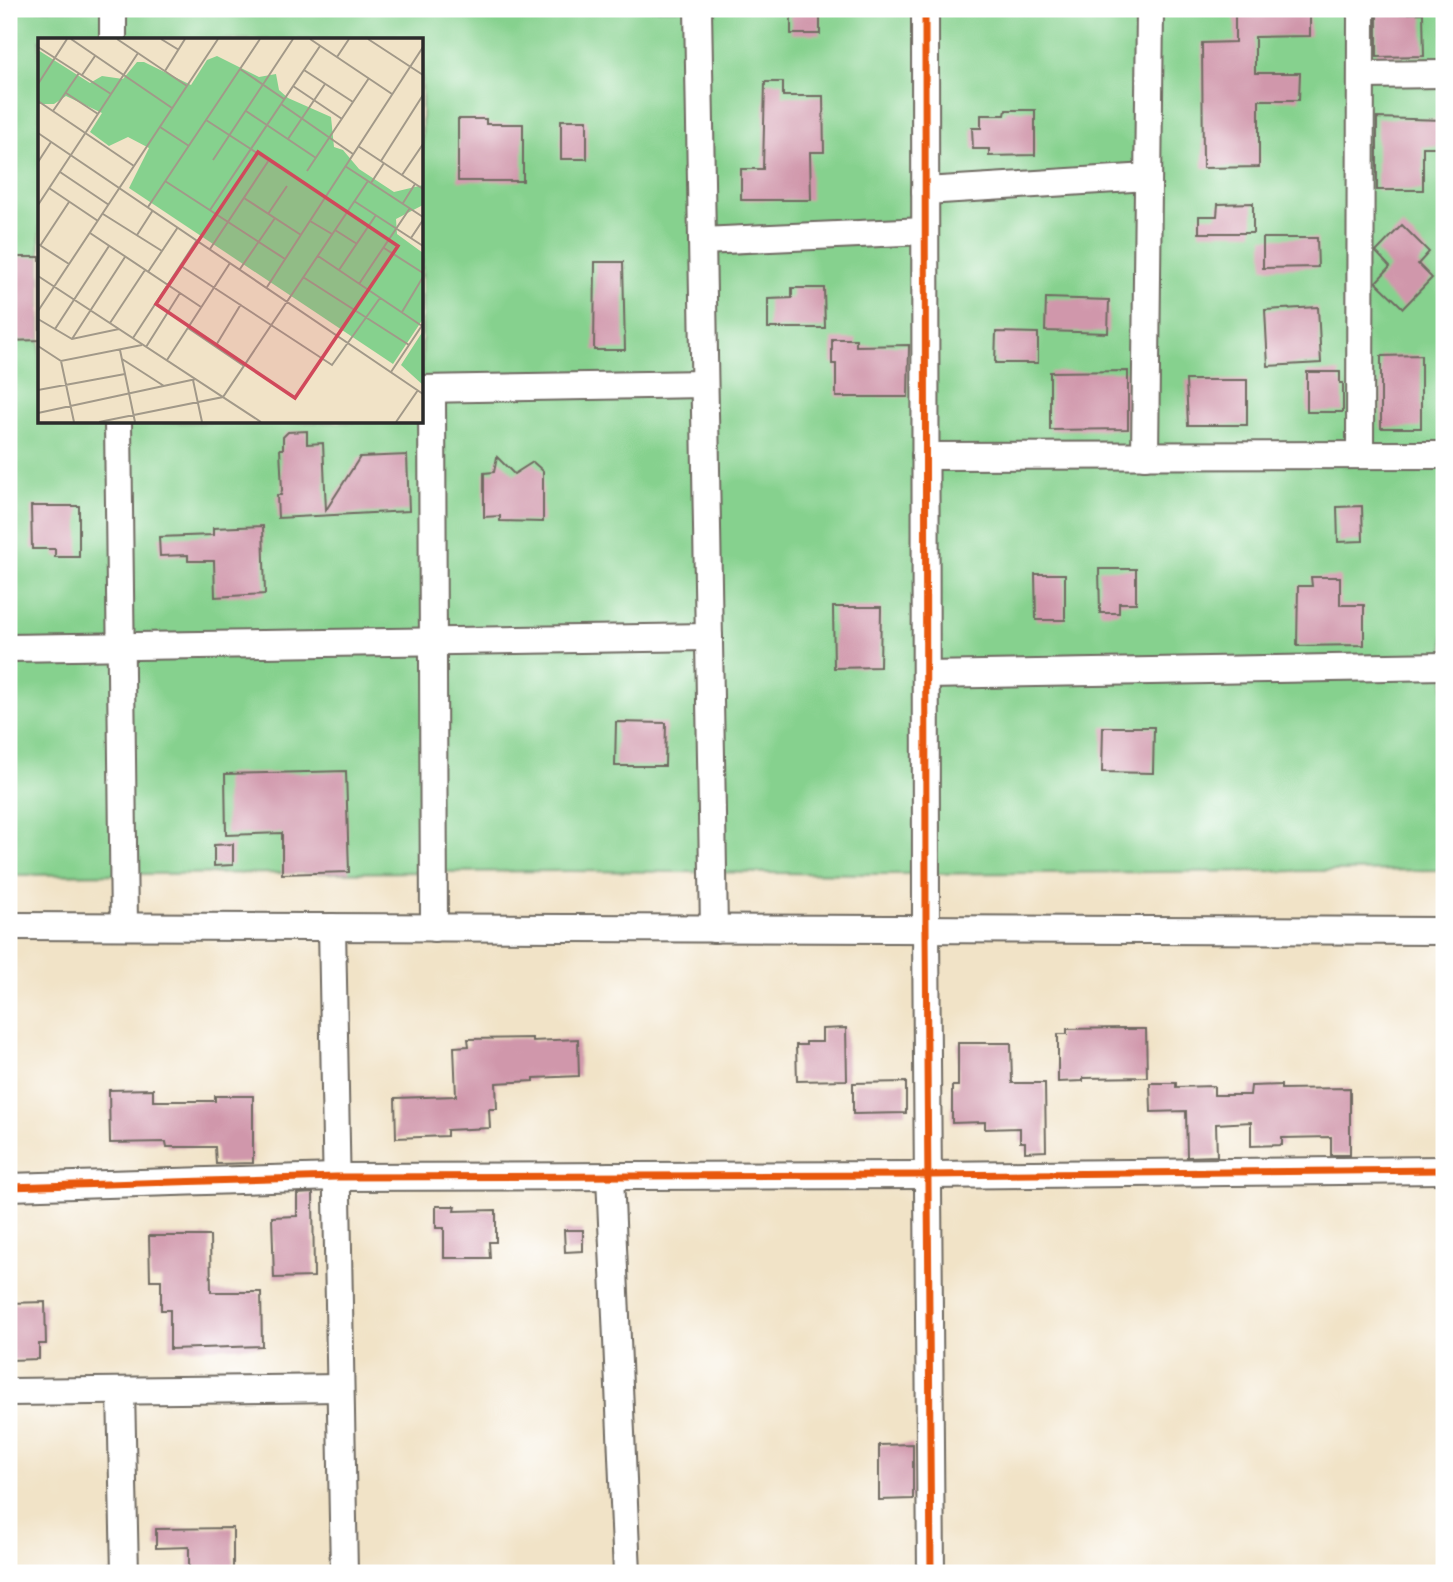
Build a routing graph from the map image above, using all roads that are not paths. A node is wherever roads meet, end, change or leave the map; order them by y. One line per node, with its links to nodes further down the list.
1 (113, 9): 6 (street)
2 (698, 9): 12 (street)
3 (925, 9): 10 (street)
4 (1150, 9): 9 (street)
5 (1361, 9): 8 (street)
6 (113, 38)
7 (1444, 74): 8 (street)
8 (1362, 75): 16 (street)
9 (1148, 177): 10 (street); 19 (street)
10 (925, 191): 11 (street)
11 (925, 231): 12 (street); 18 (street)
12 (702, 240): 13 (street)
13 (704, 384): 14 (street); 20 (street)
14 (427, 389): 21 (street)
15 (118, 424): 22 (street)
16 (1360, 455): 17 (street); 19 (street)
17 (1444, 455)
18 (925, 456): 19 (street); 25 (street)
19 (1145, 456)
20 (709, 636): 21 (street); 30 (street)
21 (433, 641): 22 (street); 29 (street)
22 (121, 647): 23 (street); 27 (street)
23 (9, 648)
24 (1444, 666): 25 (street)
25 (926, 675): 31 (street)
26 (9, 926): 27 (street)
27 (124, 926): 28 (street)
28 (331, 927): 29 (street); 36 (street)
29 (434, 928): 30 (street)
30 (714, 929): 31 (street)
31 (926, 930): 32 (street); 34 (street)
32 (1444, 932)
33 (1444, 1170): 34 (street)
34 (928, 1175): 35 (street); 44 (street)
35 (610, 1176): 36 (street); 43 (street)
36 (336, 1177): 37 (street); 38 (street)
37 (9, 1187)
38 (340, 1388): 39 (street); 42 (street)
39 (121, 1391): 40 (street); 41 (street)
40 (9, 1392)
41 (125, 1573)
42 (344, 1573)
43 (627, 1573)
44 (931, 1573)

